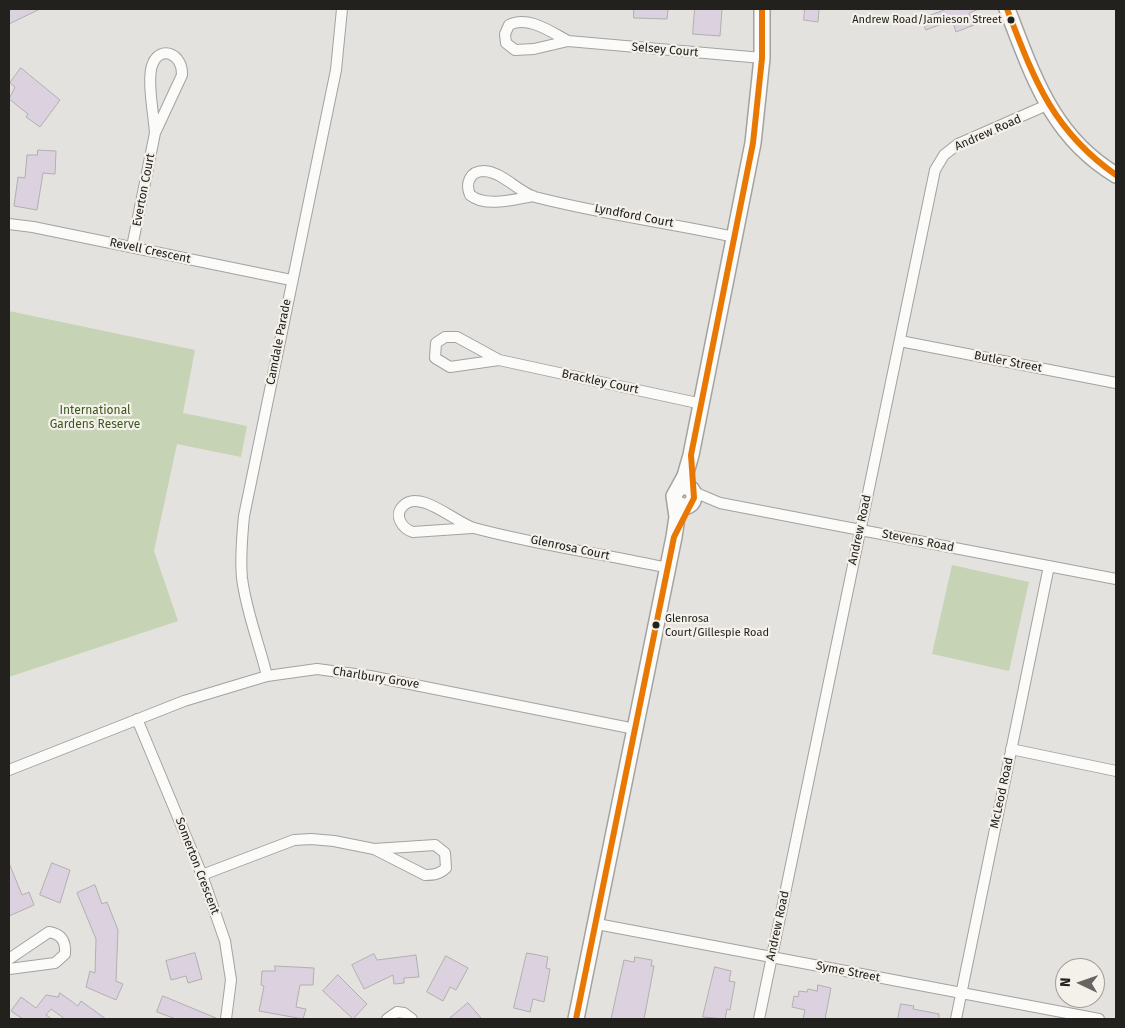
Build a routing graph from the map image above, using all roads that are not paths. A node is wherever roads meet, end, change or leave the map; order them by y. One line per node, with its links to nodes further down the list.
1 (342, 9): 13 (street, Camdale Parade)
2 (762, 9): 5 (street)
3 (1006, 9): 6 (street)
4 (568, 41): 4 (street, Selsey Court); 5 (street, Selsey Court)
5 (762, 58): 11 (street)
6 (1047, 105): 8 (street); 14 (street, Andrew Road)
7 (155, 133): 7 (street, Everton Court); 12 (street, Everton Court)
8 (1116, 175)
9 (533, 196): 9 (street, Lyndford Court); 11 (street, Lyndford Court)
10 (9, 224): 12 (street, Revell Crescent)
11 (735, 237): 17 (street)
12 (132, 247): 13 (street, Revell Crescent)
13 (291, 280): 24 (street, Camdale Parade)
14 (900, 341): 16 (street, Butler Street); 20 (street, Andrew Road)
15 (498, 360): 15 (street, Brackley Court); 17 (street, Brackley Court)
16 (1116, 383)
17 (702, 404): 18 (street)
18 (687, 497): 20 (street, Stevens Road); 22 (street)
19 (472, 528): 19 (street, Glenrosa Court); 22 (street, Glenrosa Court)
20 (859, 530): 21 (street, Stevens Road); 33 (street, Andrew Road)
21 (1049, 566): 23 (street, Stevens Road); 27 (street, McLeod Road)
22 (668, 568): 26 (street)
23 (1116, 579)
24 (267, 676): 25 (street, Charlbury Grove); 26 (street, Charlbury Grove)
25 (137, 719): 28 (street, Charlbury Grove); 31 (street, Somerton Crescent)
26 (636, 729): 32 (street)
27 (1011, 749): 29 (street); 36 (street, McLeod Road)
28 (9, 770)
29 (1116, 770)
30 (374, 849): 30 (street); 31 (street)
31 (202, 875): 37 (street, Somerton Crescent)
32 (597, 924): 33 (street, Syme Street); 40 (street)
33 (772, 957): 36 (street, Syme Street); 41 (street, Andrew Road)
34 (9, 959): 35 (street)
35 (9, 969)
36 (961, 993): 42 (street, McLeod Road); 43 (street, Syme Street)
37 (226, 1019)
38 (387, 1019): 39 (street)
39 (412, 1019)
40 (576, 1019)
41 (759, 1019)
42 (956, 1019)
43 (1099, 1019)

